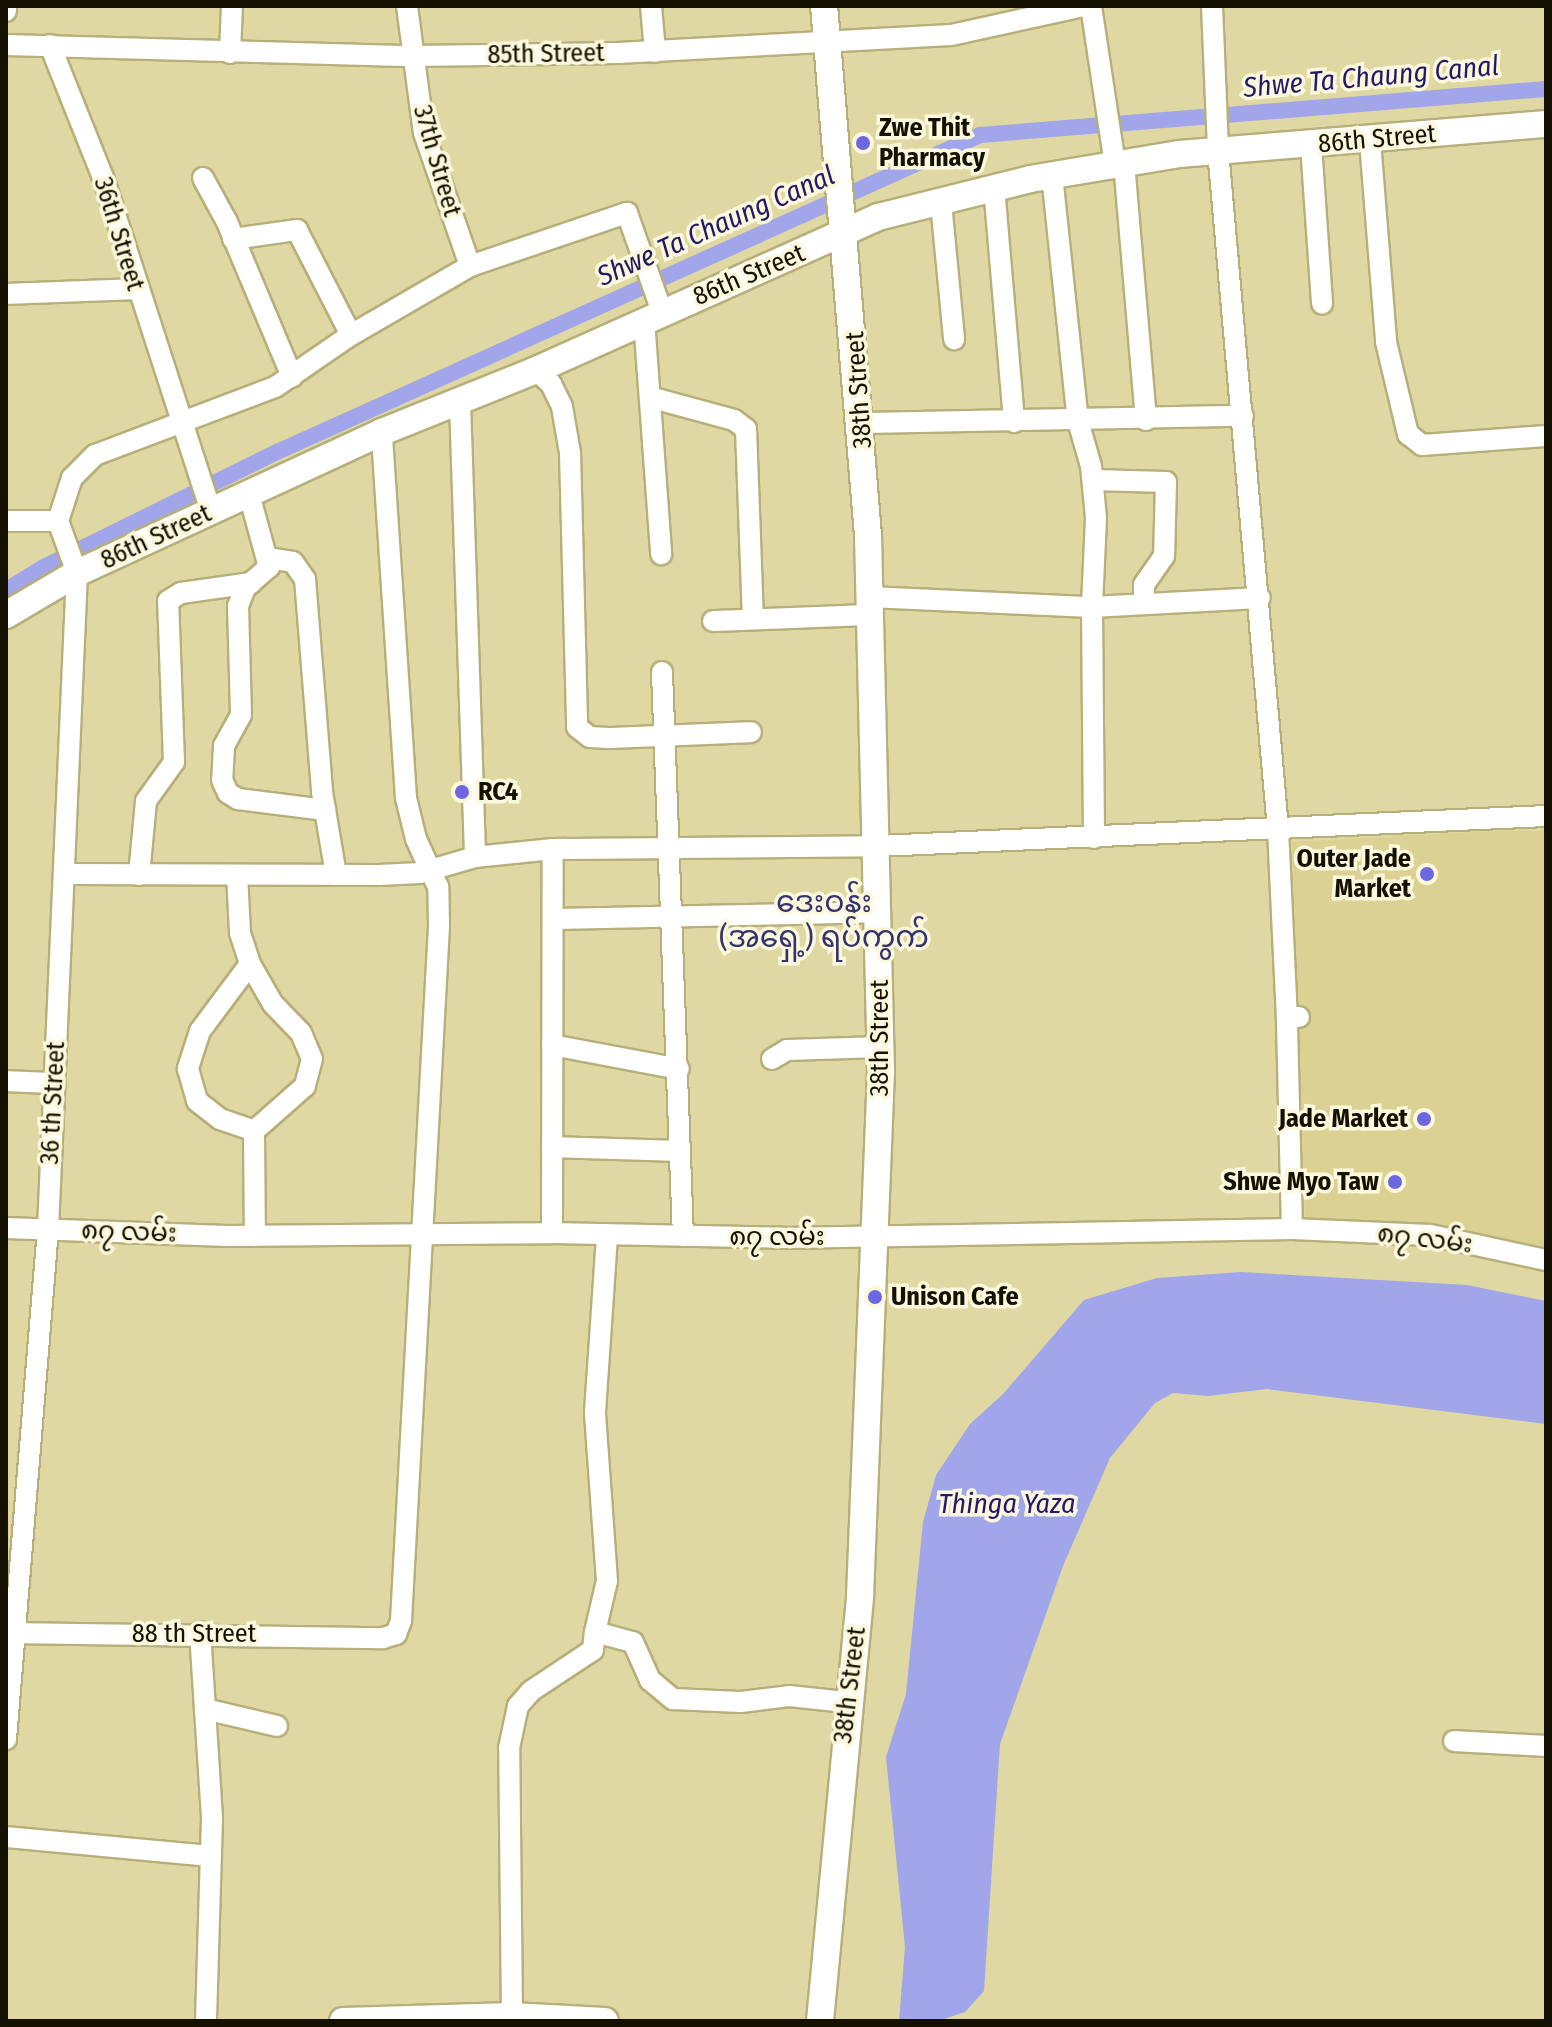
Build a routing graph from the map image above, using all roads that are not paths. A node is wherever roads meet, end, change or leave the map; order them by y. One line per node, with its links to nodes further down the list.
1 (232, 6): 12 (street)
2 (407, 6): 13 (street, 37th Street)
3 (651, 6): 11 (street)
4 (824, 6): 8 (main road, 38th Street)
5 (1083, 6): 8 (street, 85th Street)
6 (1091, 6): 18 (street)
7 (1212, 6): 17 (street)
8 (827, 44): 11 (street, 85th Street); 23 (main road, 38th Street)
9 (6, 45): 10 (street, 85th Street)
10 (50, 45): 12 (street, 85th Street); 26 (street, 36th Street)
11 (655, 52): 13 (street, 85th Street)
12 (230, 53): 13 (street, 85th Street)
13 (412, 56): 25 (street, 37th Street)
14 (1546, 124): 15 (main road, 86th Street)
15 (1370, 141): 16 (main road, 86th Street); 43 (street)
16 (1311, 145): 17 (main road, 86th Street); 28 (street)
17 (1218, 149): 18 (main road, 86th Street); 36 (street)
18 (1120, 164): 19 (main road, 86th Street); 37 (street)
19 (1052, 175): 21 (main road, 86th Street); 38 (street)
20 (203, 178): 24 (street)
21 (994, 187): 22 (main road, 86th Street); 39 (street)
22 (941, 203): 23 (main road, 86th Street); 31 (street)
23 (845, 212): 29 (main road, 86th Street); 40 (main road, 38th Street)
24 (233, 239): 30 (street); 33 (street)
25 (470, 266): 29 (street); 30 (street)
26 (135, 289): 27 (street); 41 (street, 36th Street)
27 (6, 294)
28 (1322, 304)
29 (654, 309): 32 (main road, 86th Street); 34 (street)
30 (351, 335): 33 (street)
31 (954, 339)
32 (536, 370): 35 (main road, 86th Street); 62 (street)
33 (292, 377): 41 (street)
34 (653, 398): 49 (street); 58 (street)
35 (460, 402): 42 (main road, 86th Street); 70 (street)
36 (1243, 416): 37 (street); 53 (street)
37 (1146, 420): 38 (street)
38 (1078, 421): 39 (street); 44 (street)
39 (1014, 422): 40 (street)
40 (862, 423): 55 (main road, 38th Street)
41 (180, 426): 46 (street, 36th Street); 48 (street)
42 (382, 432): 45 (main road, 86th Street); 71 (street)
43 (1546, 436)
44 (1093, 480): 54 (street); 56 (street)
45 (249, 494): 46 (main road, 86th Street); 50 (street)
46 (205, 496): 51 (main road, 86th Street)
47 (6, 521): 48 (street)
48 (58, 521): 51 (street, 36 th Street)
49 (661, 554)
50 (268, 558): 52 (street); 63 (street)
51 (72, 561): 57 (main road, 86th Street); 72 (street, 36 th Street)
52 (251, 583): 63 (street); 73 (street)
53 (1260, 598): 54 (street); 65 (street)
54 (1144, 604): 56 (street)
55 (870, 606): 56 (street); 58 (street); 67 (main road, 38th Street)
56 (1092, 607): 66 (street)
57 (6, 615)
58 (753, 619): 59 (street)
59 (713, 621)
60 (662, 672): 62 (street)
61 (751, 732): 62 (street)
62 (665, 737): 68 (street)
63 (325, 810): 75 (street)
64 (1546, 816): 65 (street)
65 (1278, 829): 66 (street); 91 (street)
66 (1094, 838): 67 (street)
67 (878, 846): 68 (street); 76 (main road, 38th Street)
68 (669, 848): 69 (street); 77 (street)
69 (553, 849): 70 (street); 78 (street)
70 (475, 857): 71 (street)
71 (433, 870): 75 (street); 94 (street)
72 (67, 874): 73 (street); 85 (street, 36 th Street)
73 (139, 875): 74 (street)
74 (237, 875): 75 (street); 79 (street)
75 (336, 875)
76 (879, 912): 77 (street); 81 (main road, 38th Street)
77 (672, 916): 78 (street); 83 (street)
78 (554, 919): 80 (street)
79 (250, 964): 86 (street); 86 (street)
80 (552, 1045): 83 (street); 87 (street)
81 (881, 1047): 82 (street); 97 (main road, 38th Street)
82 (772, 1059)
83 (679, 1069): 88 (street)
84 (6, 1081): 85 (street)
85 (53, 1083): 90 (street, 36 th Street)
86 (254, 1131): 95 (street)
87 (552, 1147): 88 (street); 92 (street)
88 (679, 1151): 96 (street)
89 (6, 1228): 90 (street, ၈၇ လမ်း)
90 (48, 1229): 95 (street, ၈၇ လမ်း); 101 (street, 36 th Street)
91 (1292, 1229): 97 (street, ၈၇ လမ်း); 98 (street, ၈၇ လမ်း)
92 (552, 1233): 93 (street, ၈၇ လမ်း); 94 (street, ၈၇ လမ်း)
93 (607, 1234): 96 (street, ၈၇ လမ်း); 100 (street)
94 (422, 1235): 95 (street, ၈၇ လမ်း); 99 (street, 88 th Street)
95 (255, 1236)
96 (683, 1236): 97 (street, ၈၇ လမ်း)
97 (873, 1236): 102 (main road, 38th Street)
98 (1546, 1260)
99 (200, 1632): 101 (street, 88 th Street); 103 (street)
100 (595, 1632): 102 (street); 110 (street)
101 (10, 1634): 105 (street, 36 th Street)
102 (846, 1702): 114 (main road, 38th Street)
103 (205, 1709): 104 (street); 109 (street)
104 (277, 1726)
105 (6, 1739)
106 (1454, 1741): 107 (street)
107 (1546, 1746)
108 (6, 1837): 109 (street)
109 (211, 1856): 111 (street)
110 (512, 2016): 112 (main road); 113 (main road)
111 (206, 2021)
112 (343, 2021)
113 (605, 2021)
114 (820, 2021)

